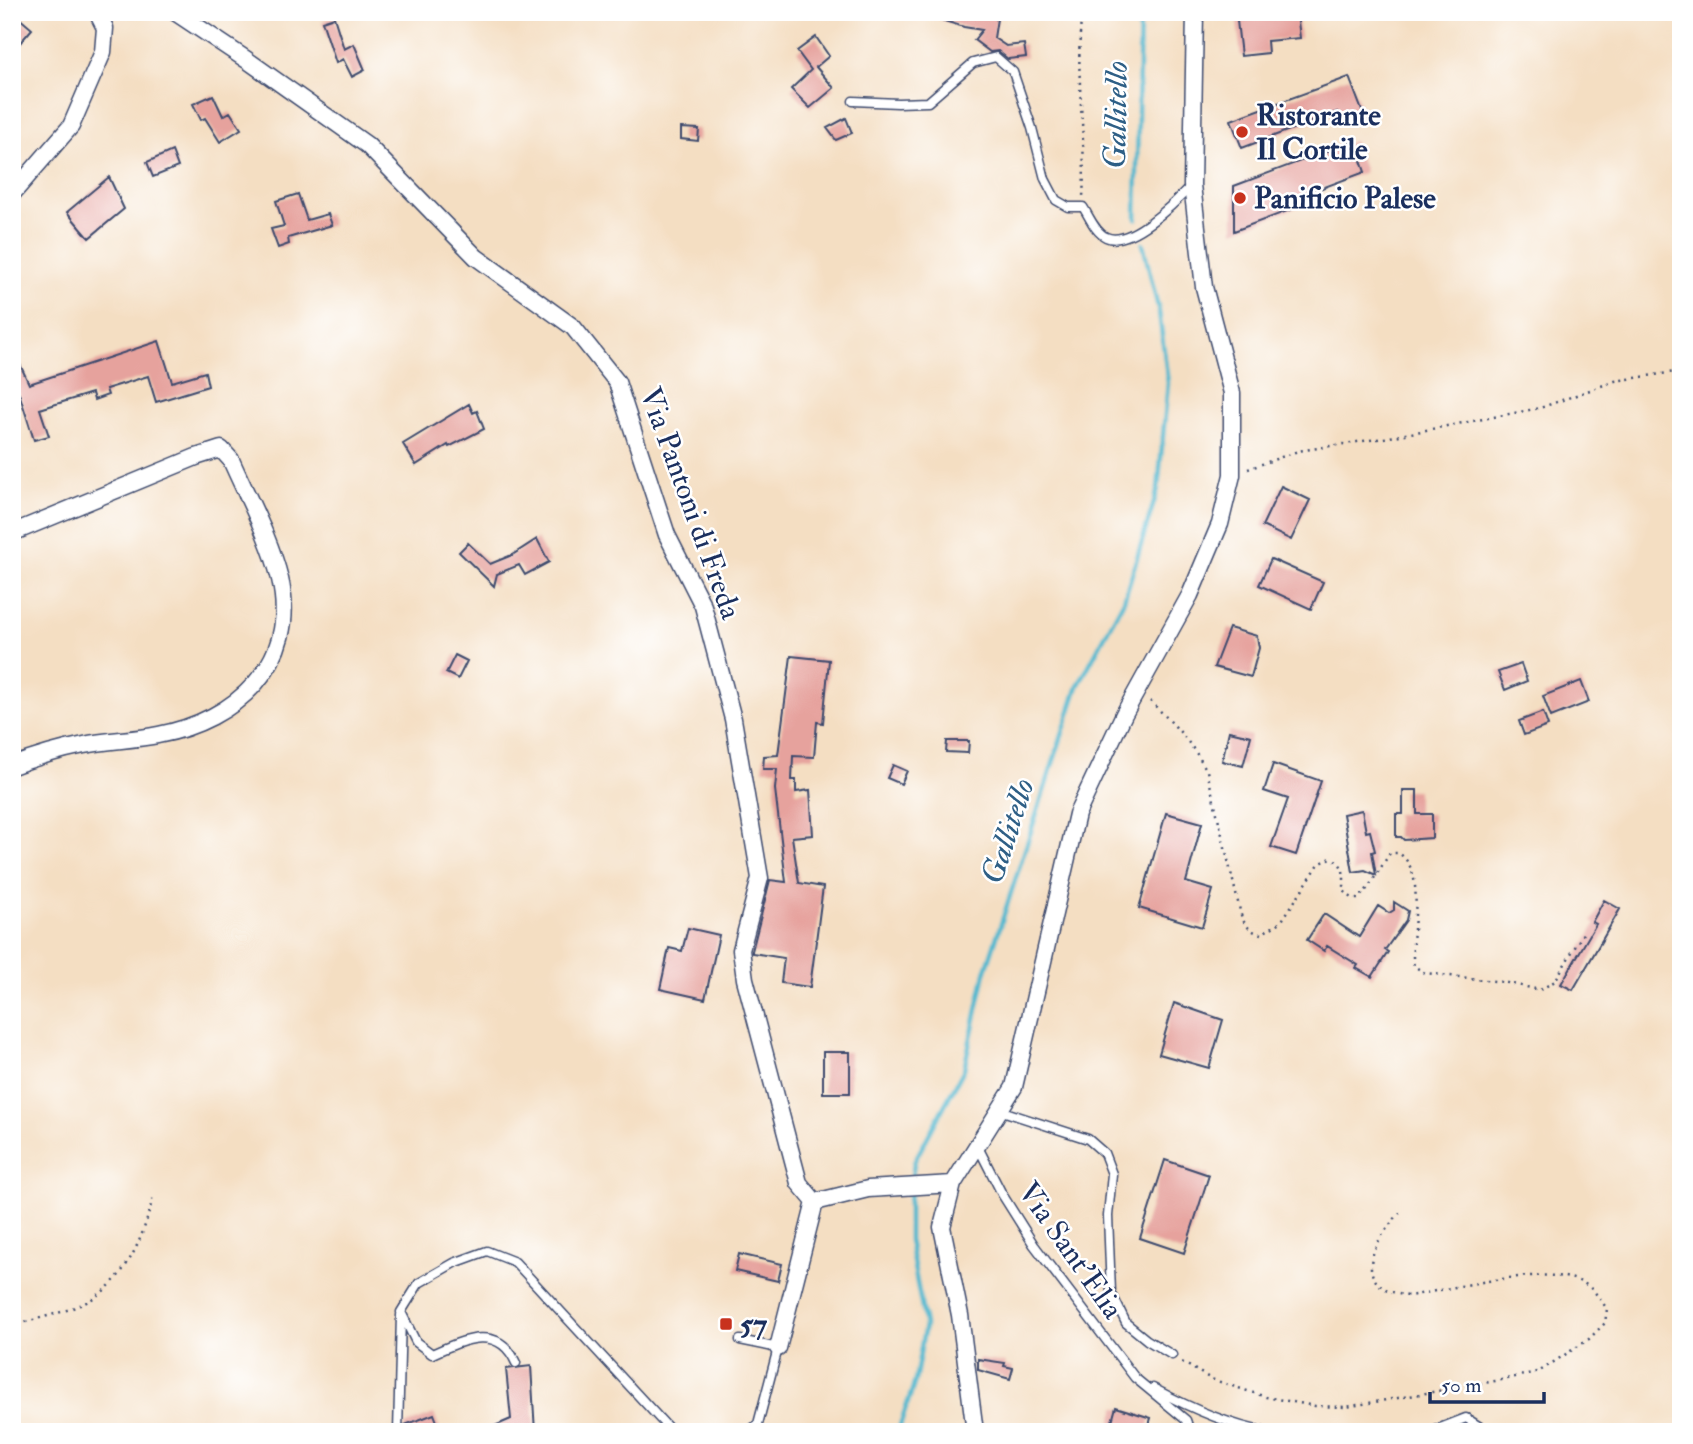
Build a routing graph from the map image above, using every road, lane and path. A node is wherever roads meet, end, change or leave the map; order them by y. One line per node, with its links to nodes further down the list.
1 (97, 12): 7 (street)
2 (175, 12): 19 (street, Via Pantoni di Freda)
3 (1082, 12): 8 (path)
4 (1195, 12): 6 (street)
5 (853, 101): 8 (lane)
6 (1192, 185): 8 (lane); 10 (street)
7 (12, 194)
8 (1083, 207)
9 (1681, 371): 10 (path)
10 (1232, 475): 12 (street)
11 (12, 533): 13 (street)
12 (1137, 690): 14 (path); 15 (street)
13 (12, 766)
14 (1585, 930)
15 (999, 1110): 16 (street); 25 (lane)
16 (976, 1144): 17 (street); 27 (lane, Via Sant'Elia)
17 (948, 1185): 19 (street); 31 (street)
18 (153, 1196): 22 (path)
19 (815, 1202): 24 (street)
20 (1400, 1213): 25 (path)
21 (401, 1312): 26 (lane); 28 (lane); 29 (lane)
22 (12, 1326)
23 (740, 1340): 24 (lane)
24 (778, 1348): 30 (lane)
25 (1172, 1355)
26 (516, 1363)
27 (1135, 1378): 32 (lane, Via Sant'Elia); 33 (lane, Via Sant'Elia)
28 (398, 1432)
29 (671, 1432)
30 (748, 1432)
31 (975, 1432)
32 (1190, 1432)
33 (1267, 1432)
34 (1430, 1432): 35 (lane)
35 (1488, 1432)

